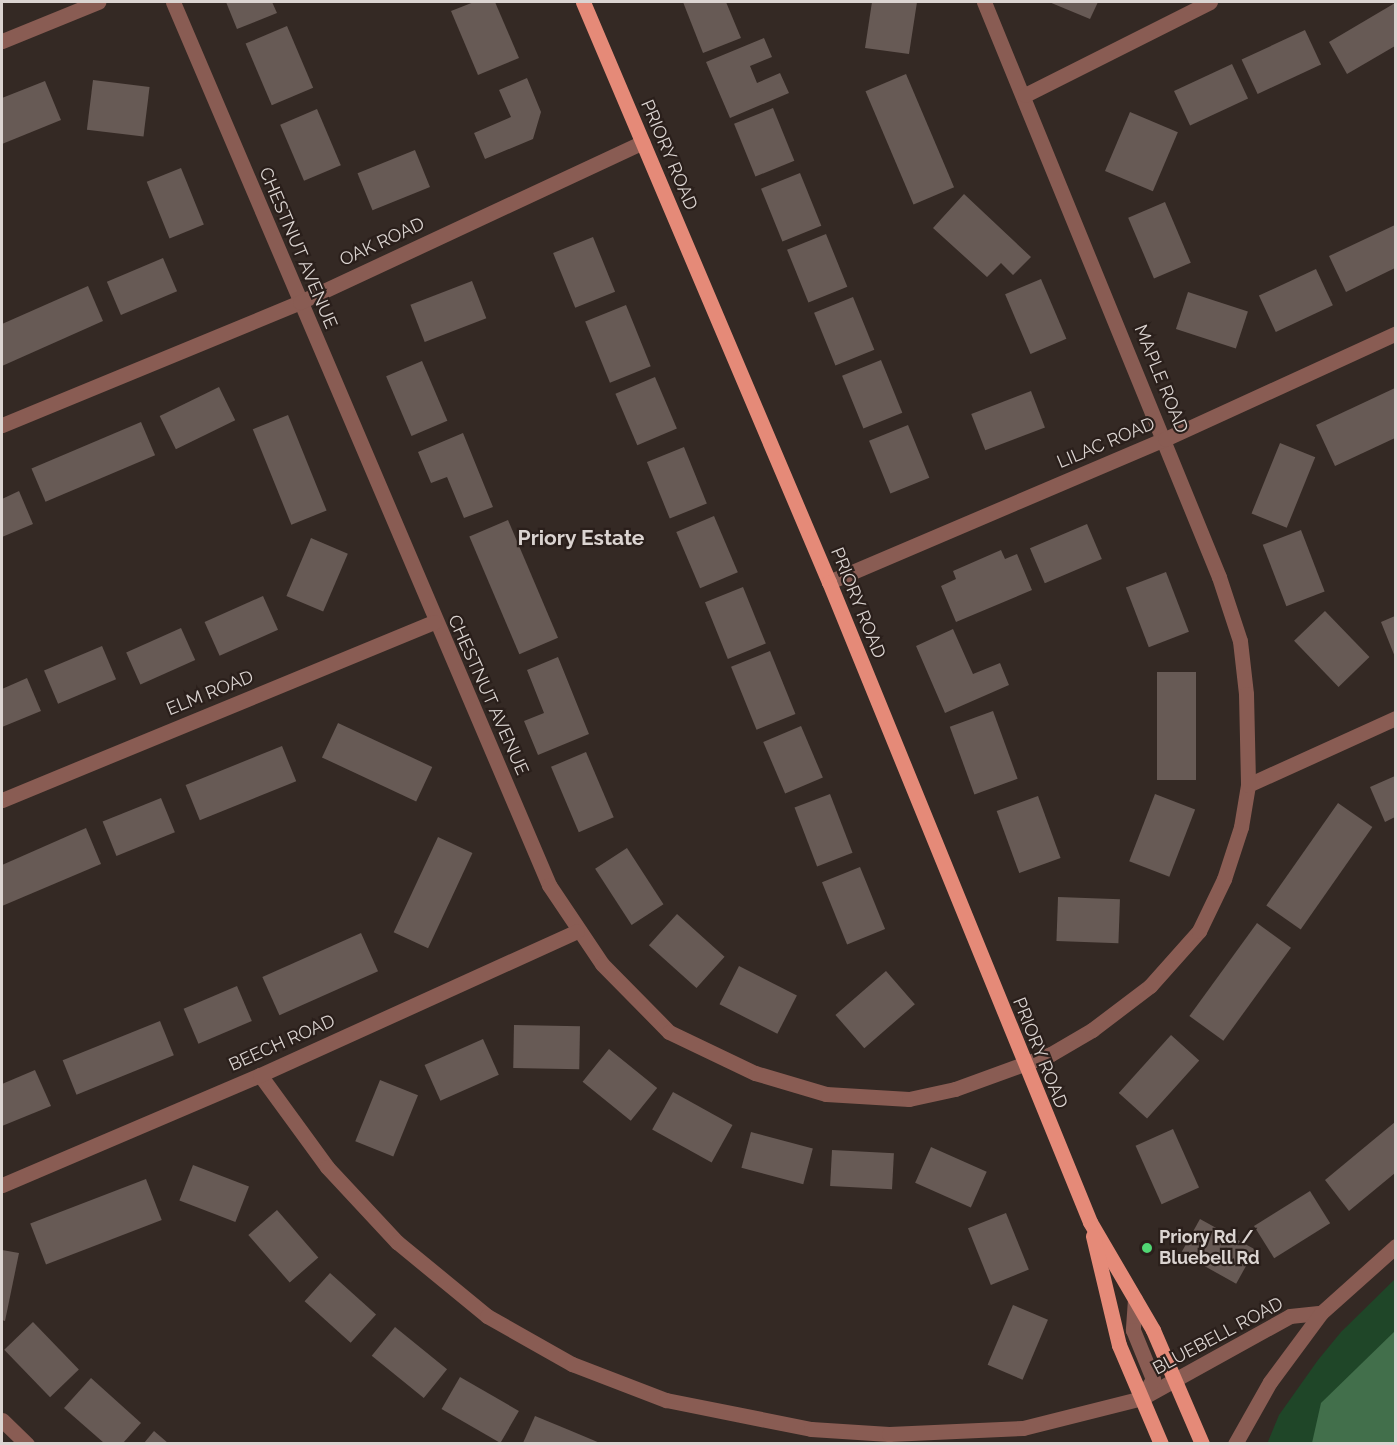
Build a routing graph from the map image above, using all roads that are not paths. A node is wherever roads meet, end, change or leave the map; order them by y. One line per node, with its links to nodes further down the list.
1 (98, 2): 6 (street)
2 (173, 2): 9 (street, CHESTNUT AVENUE)
3 (583, 2): 8 (main road, PRIORY ROAD)
4 (984, 2): 7 (street, MAPLE ROAD)
5 (1210, 2): 7 (street)
6 (2, 41)
7 (1025, 95): 12 (street, MAPLE ROAD)
8 (643, 142): 9 (street, OAK ROAD); 13 (main road, PRIORY ROAD)
9 (300, 302): 11 (street, OAK ROAD); 14 (street, CHESTNUT AVENUE)
10 (1395, 333): 12 (street, LILAC ROAD)
11 (2, 424)
12 (1165, 439): 13 (street, LILAC ROAD); 16 (street, MAPLE ROAD)
13 (829, 582): 19 (main road, PRIORY ROAD)
14 (434, 622): 17 (street, ELM ROAD); 18 (street, CHESTNUT AVENUE)
15 (1395, 718): 16 (street)
16 (1248, 785): 19 (street, MAPLE ROAD)
17 (2, 800)
18 (577, 931): 19 (street, CHESTNUT AVENUE); 20 (street, BEECH ROAD)
19 (1023, 1063): 22 (main road, PRIORY ROAD)
20 (260, 1075): 21 (street, BEECH ROAD); 27 (street, BLUEBELL ROAD)
21 (2, 1185)
22 (1090, 1222): 24 (main road, PRIORY ROAD); 27 (main road, PRIORY ROAD)
23 (1395, 1246): 25 (street)
24 (1136, 1299): 26 (main road, PRIORY ROAD); 27 (street)
25 (1321, 1313): 26 (street, BLUEBELL ROAD); 32 (street)
26 (1174, 1380): 27 (street, BLUEBELL ROAD); 31 (main road, PRIORY ROAD)
27 (1142, 1398): 30 (main road, PRIORY ROAD)
28 (2, 1420): 29 (street)
29 (27, 1443)
30 (1161, 1443)
31 (1202, 1443)
32 (1235, 1443)

